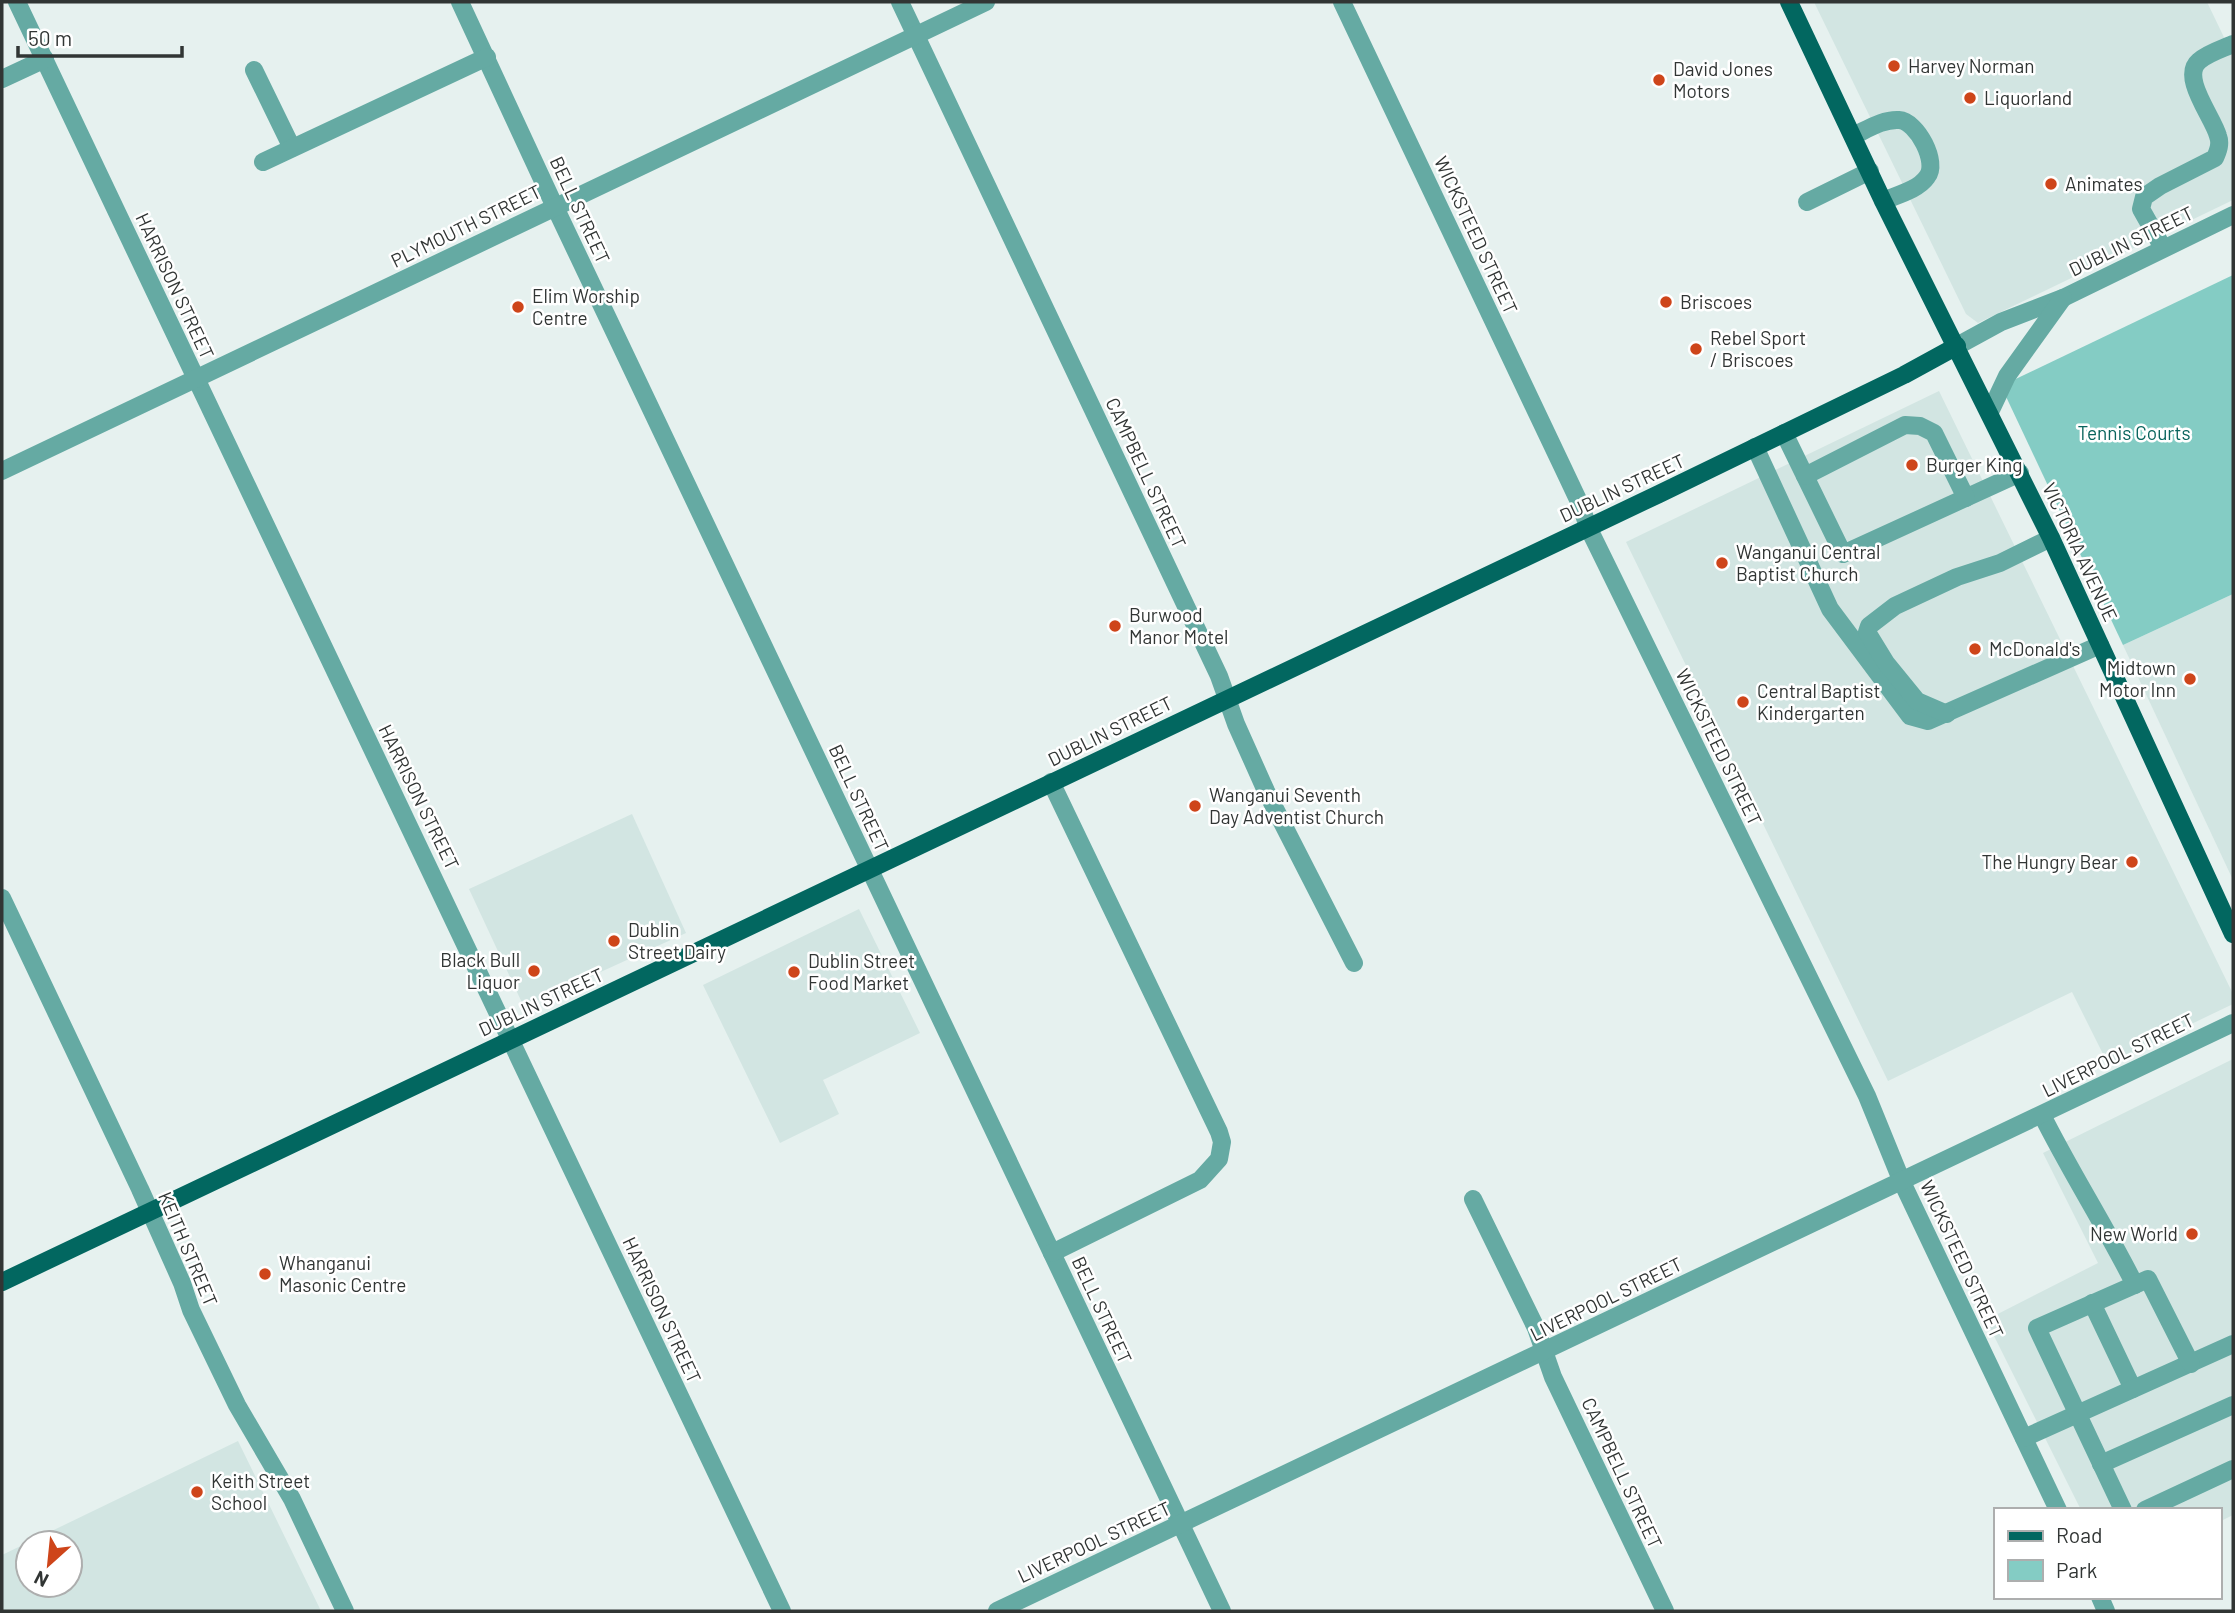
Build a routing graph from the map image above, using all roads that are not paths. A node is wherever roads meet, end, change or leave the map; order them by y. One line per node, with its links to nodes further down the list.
1 (17, 2): 10 (street, HARRISON STREET)
2 (460, 2): 9 (street, BELL STREET)
3 (900, 2): 7 (street, CAMPBELL STREET)
4 (986, 2): 7 (street, PLYMOUTH STREET)
5 (1342, 2): 32 (street, WICKSTEED STREET)
6 (1789, 2): 13 (main road, VICTORIA AVENUE)
7 (916, 35): 19 (street, PLYMOUTH STREET); 35 (street, CAMPBELL STREET)
8 (2233, 44): 21 (street)
9 (487, 57): 14 (street); 19 (street, BELL STREET)
10 (45, 59): 12 (street); 24 (street, HARRISON STREET)
11 (254, 70): 14 (street)
12 (2, 79)
13 (1853, 136): 16 (main road, VICTORIA AVENUE); 17 (street)
14 (292, 148): 15 (street)
15 (263, 162)
16 (1870, 171): 17 (main road, VICTORIA AVENUE); 18 (street)
17 (1883, 201): 23 (main road, VICTORIA AVENUE)
18 (1807, 202)
19 (555, 207): 24 (street, PLYMOUTH STREET); 38 (street, BELL STREET)
20 (2233, 215): 21 (street, DUBLIN STREET)
21 (2163, 248): 22 (street, DUBLIN STREET)
22 (2063, 298): 23 (street, DUBLIN STREET); 25 (street)
23 (1957, 346): 25 (main road, VICTORIA AVENUE); 26 (main road, DUBLIN STREET)
24 (196, 379): 28 (street, PLYMOUTH STREET); 43 (street, HARRISON STREET)
25 (1990, 412): 29 (main road, VICTORIA AVENUE)
26 (1784, 433): 27 (main road, DUBLIN STREET); 30 (street)
27 (1755, 447): 32 (main road, DUBLIN STREET); 36 (street)
28 (2, 471)
29 (2020, 473): 31 (street); 33 (main road, VICTORIA AVENUE)
30 (1805, 476): 31 (street); 31 (street)
31 (1966, 498)
32 (1588, 527): 35 (main road, DUBLIN STREET); 45 (street, WICKSTEED STREET)
33 (2051, 538): 34 (main road, VICTORIA AVENUE); 36 (street)
34 (2101, 645): 36 (street); 40 (main road, VICTORIA AVENUE)
35 (1226, 699): 37 (main road, DUBLIN STREET); 41 (street, CAMPBELL STREET)
36 (1947, 713)
37 (1051, 782): 38 (main road, DUBLIN STREET); 48 (street)
38 (869, 869): 43 (main road, DUBLIN STREET); 48 (street, BELL STREET)
39 (2, 898): 47 (street, KEITH STREET)
40 (2233, 934)
41 (1354, 962)
42 (2233, 1023): 44 (street, LIVERPOOL STREET)
43 (510, 1040): 47 (main road, DUBLIN STREET); 66 (street, HARRISON STREET)
44 (2042, 1115): 45 (street, LIVERPOOL STREET); 50 (street)
45 (1902, 1182): 53 (street, LIVERPOOL STREET); 58 (street, WICKSTEED STREET)
46 (1473, 1199): 53 (street, CAMPBELL STREET)
47 (149, 1212): 49 (main road, DUBLIN STREET); 65 (street, KEITH STREET)
48 (1052, 1253): 64 (street, BELL STREET)
49 (2, 1282)
50 (2134, 1285): 51 (street); 54 (street)
51 (2092, 1304): 55 (street); 57 (street)
52 (2233, 1344): 54 (street)
53 (1545, 1352): 64 (street, LIVERPOOL STREET); 69 (street, CAMPBELL STREET)
54 (2191, 1364): 55 (street)
55 (2133, 1390): 57 (street)
56 (2233, 1405): 59 (street)
57 (2077, 1413): 58 (street); 59 (street)
58 (2024, 1438): 61 (street, WICKSTEED STREET)
59 (2101, 1464): 62 (street)
60 (2233, 1469): 63 (street)
61 (2057, 1508)
62 (2122, 1508)
63 (2149, 1508)
64 (1181, 1524): 67 (street, LIVERPOOL STREET); 68 (street, BELL STREET)
65 (345, 1611)
66 (782, 1611)
67 (997, 1611)
68 (1222, 1611)
69 (1665, 1611)

